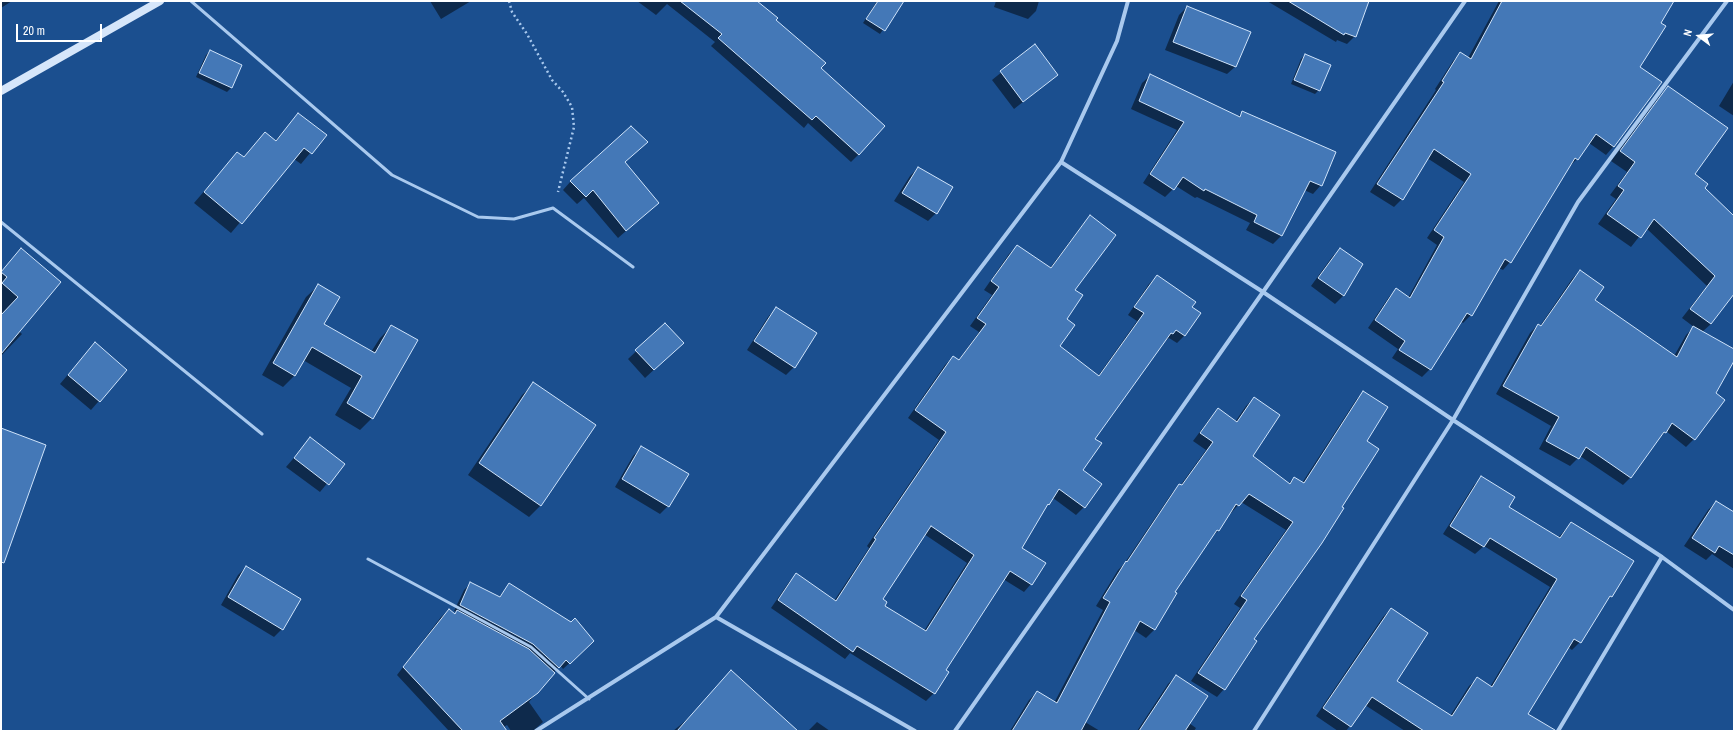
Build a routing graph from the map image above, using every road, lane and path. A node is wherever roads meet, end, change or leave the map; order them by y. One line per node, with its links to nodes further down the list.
1 (160, 1): 7 (street)
2 (190, 1): 9 (lane)
3 (510, 1): 9 (path)
4 (1128, 1): 8 (street)
5 (1465, 1): 12 (street)
6 (1727, 1): 13 (street)
7 (1, 91)
8 (1061, 162): 12 (street); 18 (street)
9 (553, 208): 11 (lane)
10 (1, 222): 14 (lane)
11 (633, 267)
12 (1263, 292): 13 (street); 22 (street)
13 (1453, 420): 15 (street); 23 (street)
14 (262, 434)
15 (1662, 557): 17 (street); 24 (street)
16 (368, 560): 19 (lane)
17 (1734, 610)
18 (716, 618): 19 (street); 21 (street)
19 (589, 699): 20 (street)
20 (536, 731)
21 (915, 731)
22 (955, 731)
23 (1254, 731)
24 (1558, 731)

